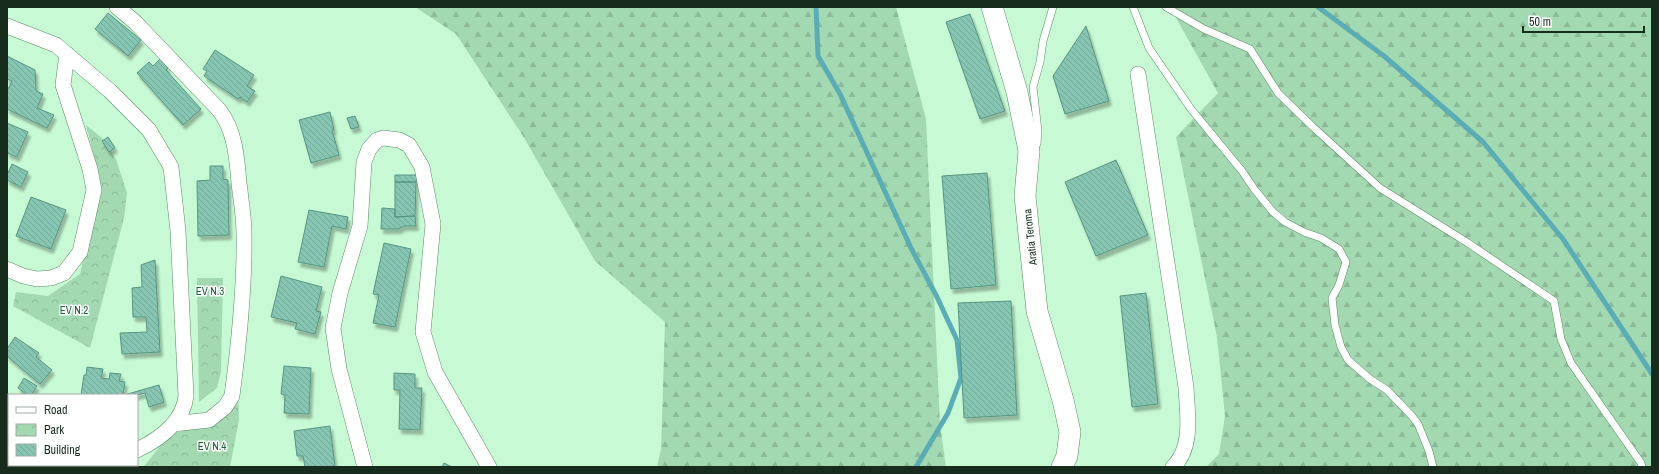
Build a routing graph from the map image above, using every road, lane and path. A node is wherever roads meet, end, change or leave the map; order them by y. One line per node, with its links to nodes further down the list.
1 (117, 7): 11 (street)
2 (992, 7): 9 (main road, Aratia Teroma)
3 (1053, 7): 9 (lane)
4 (1133, 7): 17 (lane)
5 (1166, 7): 18 (lane)
6 (7, 26): 7 (street)
7 (67, 54): 10 (street); 11 (street)
8 (1138, 74): 16 (street)
9 (1029, 151): 15 (main road, Aratia Teroma)
10 (7, 269)
11 (173, 424): 12 (street)
12 (138, 449)
13 (365, 467): 14 (street)
14 (489, 467)
15 (1062, 467)
16 (1173, 467)
17 (1433, 467)
18 (1642, 467)

